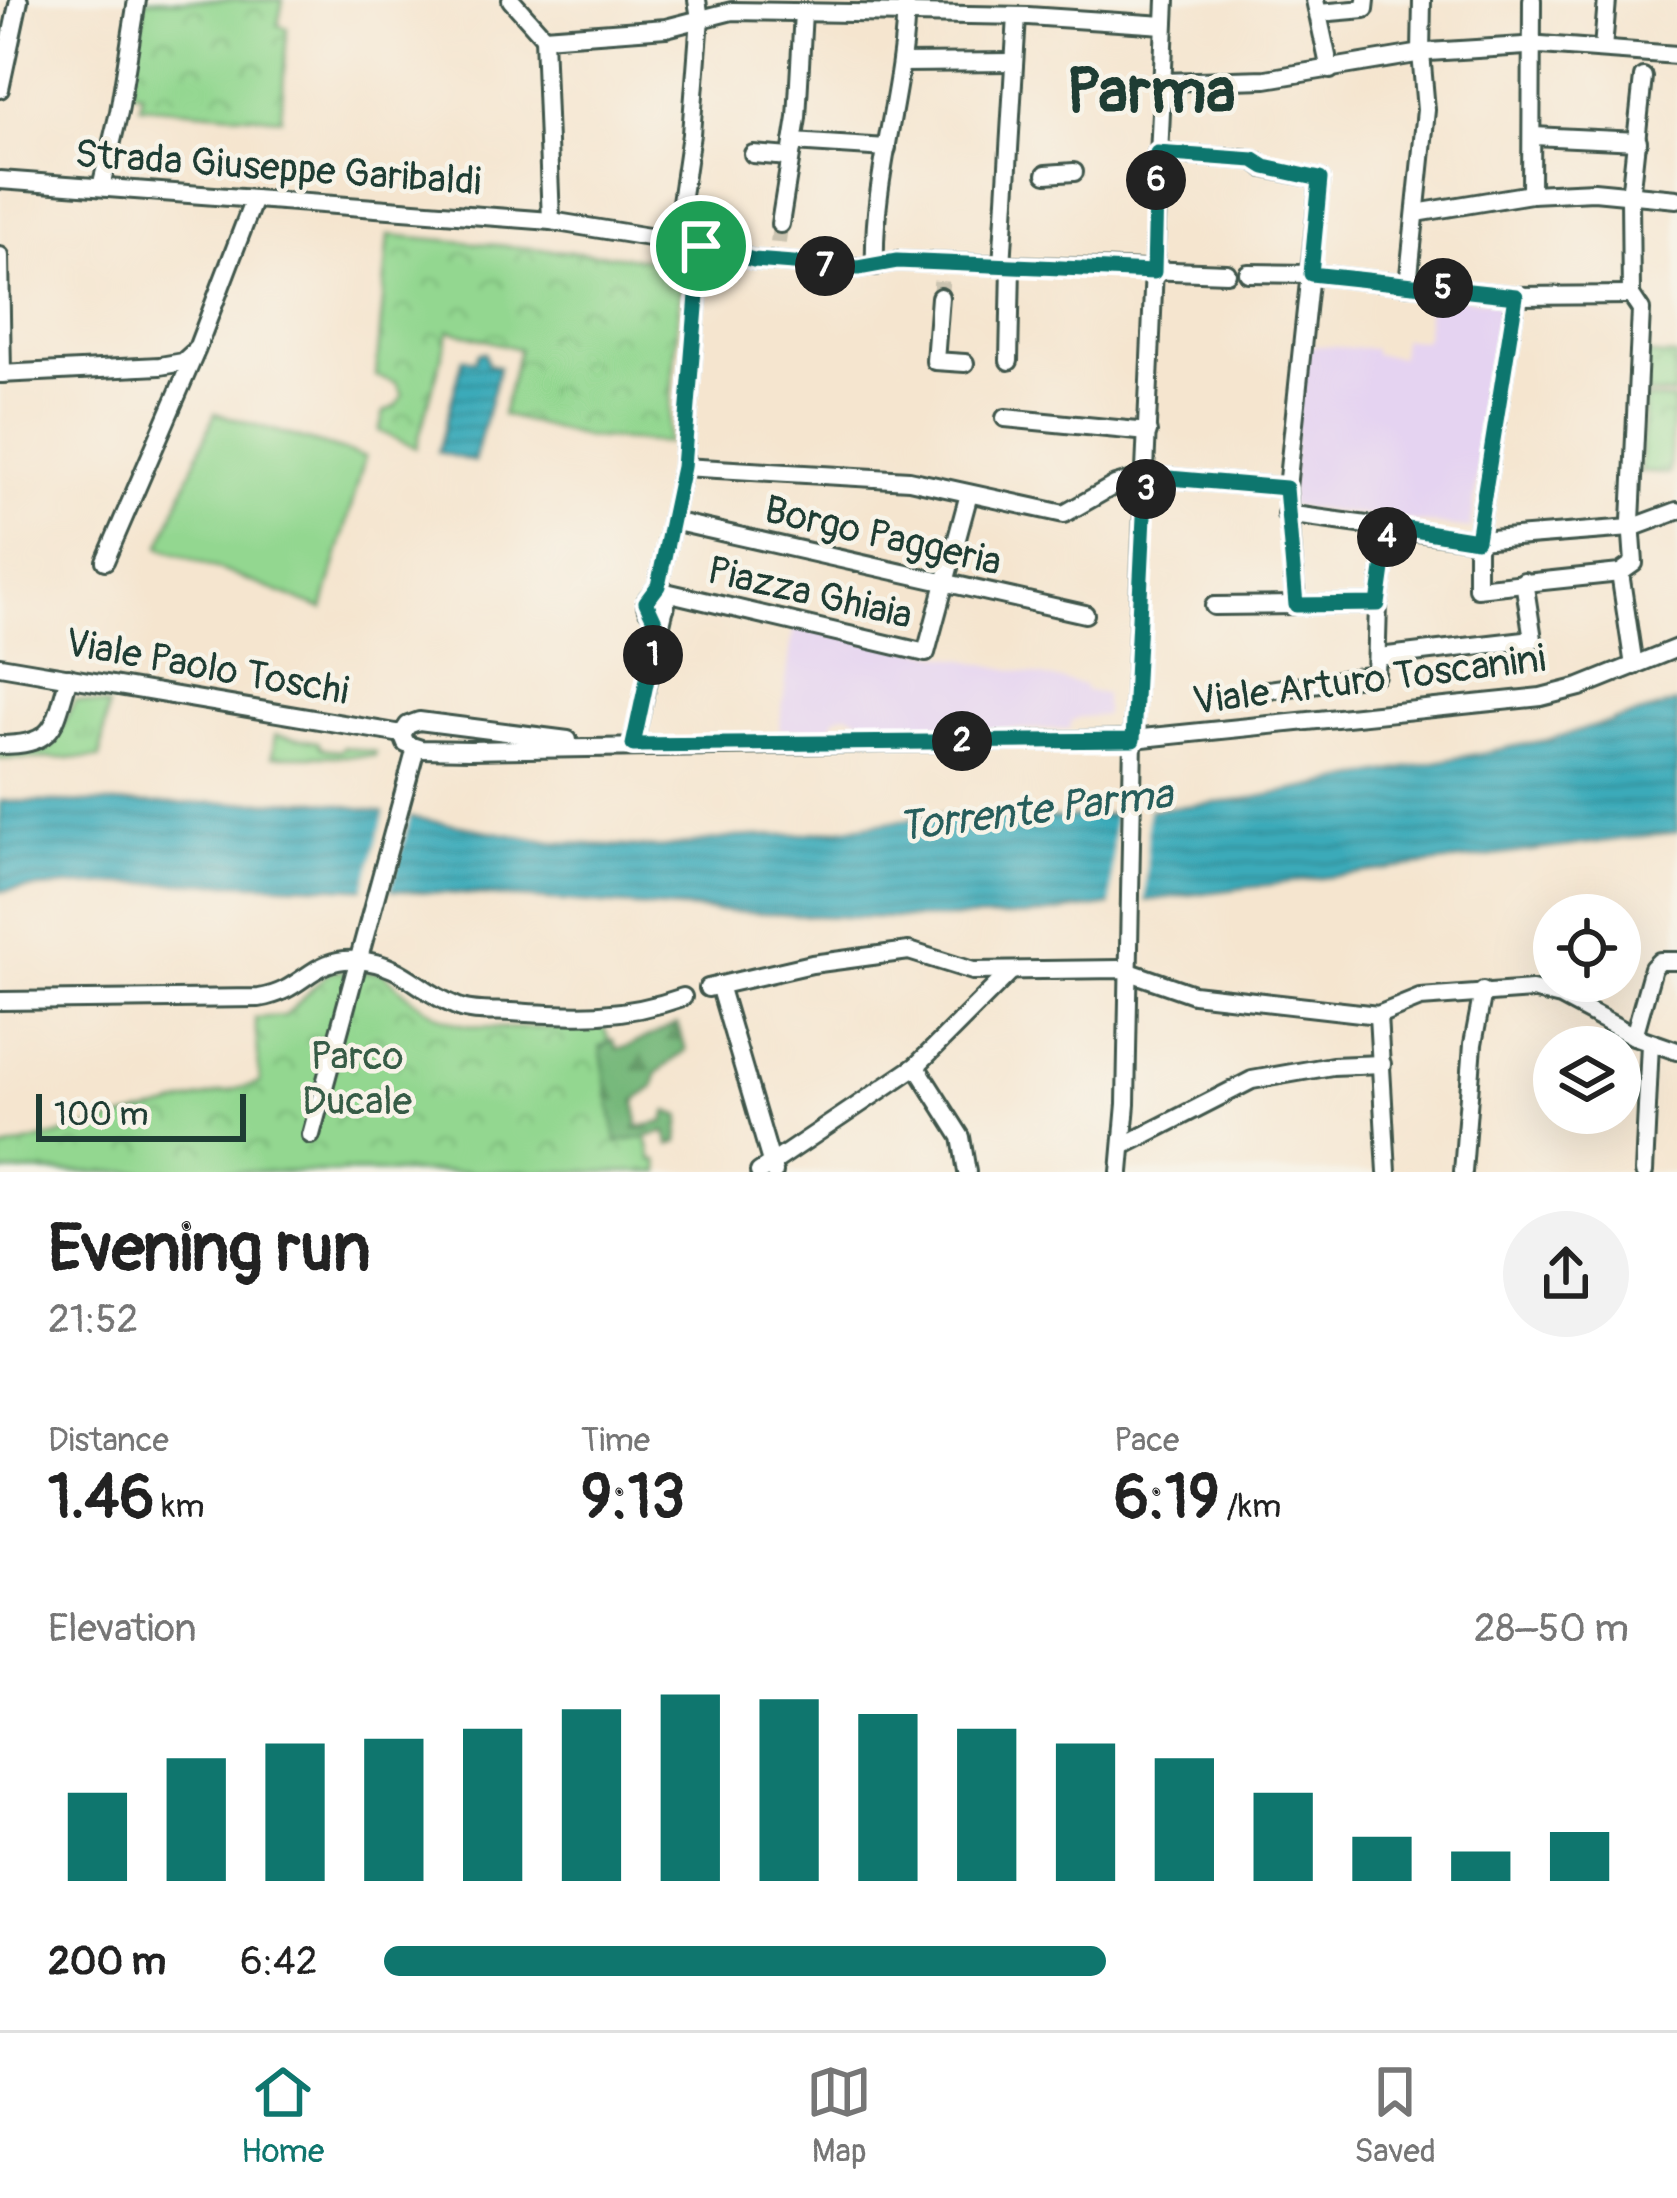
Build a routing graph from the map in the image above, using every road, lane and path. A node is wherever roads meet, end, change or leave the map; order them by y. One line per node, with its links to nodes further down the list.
1 (19, 0): 25 (street)
2 (137, 0): 35 (street)
3 (512, 0): 15 (street)
4 (1166, 0): 14 (street)
5 (1366, 0): 10 (street)
6 (1422, 0): 18 (street)
7 (1532, 0): 16 (street)
8 (1607, 0): 17 (street)
9 (906, 7): 11 (street); 13 (street); 20 (street)
10 (1317, 7): 23 (street)
11 (799, 8): 12 (street); 29 (street)
12 (698, 9): 15 (street); 42 (street)
13 (1017, 16): 14 (street); 21 (street)
14 (1164, 25): 24 (street)
15 (544, 37): 41 (street)
16 (1534, 45): 17 (street); 18 (street); 26 (street)
17 (1603, 49): 22 (street)
18 (1421, 53): 23 (street); 40 (street)
19 (1677, 55): 22 (street)
20 (901, 62): 21 (street); 28 (street)
21 (1014, 62): 47 (street)
22 (1644, 64): 27 (street)
23 (1330, 70): 24 (street)
24 (1161, 82): 31 (street)
25 (0, 89)
26 (1533, 136): 27 (street); 36 (street)
27 (1638, 141): 37 (street)
28 (887, 148): 29 (street); 46 (street)
29 (791, 150): 30 (street); 43 (street)
30 (753, 154)
31 (1157, 161): 48 (street); 51 (street)
32 (1074, 172): 33 (street)
33 (1046, 174)
34 (0, 180): 35 (street, Strada Giuseppe Garibaldi)
35 (101, 188): 38 (street, Strada Giuseppe Garibaldi)
36 (1531, 194): 37 (street); 40 (street)
37 (1630, 197): 39 (street); 53 (street)
38 (254, 199): 41 (street, Strada Giuseppe Garibaldi); 56 (street)
39 (1677, 199)
40 (1416, 213): 52 (street)
41 (551, 220): 42 (street, Strada Giuseppe Garibaldi)
42 (675, 243): 44 (street, Strada Giuseppe Garibaldi)
43 (778, 243): 44 (street, Strada Giuseppe Garibaldi); 46 (street, Strada Giuseppe Garibaldi)
44 (701, 246): 62 (street)
45 (0, 256): 59 (street)
46 (875, 266): 47 (street, Strada Giuseppe Garibaldi)
47 (1007, 266): 48 (street, Strada Giuseppe Garibaldi); 57 (street)
48 (1154, 272): 49 (street, Strada Giuseppe Garibaldi); 61 (street)
49 (1227, 273)
50 (1248, 273): 51 (street)
51 (1311, 274): 52 (street); 64 (street)
52 (1408, 285): 54 (street)
53 (1631, 295): 54 (street); 70 (street)
54 (1516, 296): 71 (street)
55 (940, 297): 58 (street)
56 (196, 350): 59 (street); 72 (street)
57 (1009, 361)
58 (965, 363)
59 (1, 374)
60 (1005, 418): 61 (street)
61 (1148, 432): 63 (street)
62 (683, 467): 65 (street); 68 (street)
63 (1146, 476): 64 (street); 65 (street); 89 (street)
64 (1286, 488): 67 (street)
65 (970, 494): 75 (street)
66 (1677, 511): 70 (street)
67 (1286, 514): 69 (street); 77 (street)
68 (672, 521): 75 (street, Borgo Paggeria); 78 (street)
69 (1389, 526): 71 (street); 76 (street)
70 (1631, 528): 71 (street); 73 (street)
71 (1477, 540): 74 (street)
72 (105, 561)
73 (1620, 573): 74 (street); 82 (street)
74 (1524, 581): 84 (street)
75 (944, 584): 78 (street, Piazza Ghiaia); 80 (street, Borgo Paggeria)
76 (1378, 604): 77 (street); 84 (street)
77 (1296, 605): 79 (street)
78 (661, 606): 91 (street)
79 (1214, 606)
80 (1083, 613)
81 (1677, 648): 82 (street, Viale Arturo Toscanini)
82 (1634, 665): 89 (street, Viale Arturo Toscanini)
83 (0, 666): 85 (street, Viale Paolo Toschi)
84 (1378, 666): 86 (street)
85 (69, 676): 88 (street, Viale Paolo Toschi); 90 (street)
86 (1254, 692)
87 (432, 723): 88 (street); 91 (street); 92 (street)
88 (402, 734): 92 (street)
89 (1133, 740): 91 (street, Viale Arturo Toscanini); 96 (street)
90 (0, 745)
91 (627, 745): 92 (street)
92 (418, 754): 93 (street)
93 (360, 953): 98 (street); 99 (street); 105 (street)
94 (1677, 961): 101 (street)
95 (1011, 970): 96 (street); 104 (street); 107 (street)
96 (1128, 970): 100 (street); 106 (street)
97 (1483, 991): 100 (street); 101 (street); 111 (street)
98 (683, 997)
99 (0, 1000)
100 (1378, 1015): 103 (street)
101 (1642, 1040): 102 (street); 112 (street)
102 (1677, 1051)
103 (1382, 1064): 106 (street); 110 (street)
104 (916, 1066): 107 (street); 108 (street)
105 (310, 1135)
106 (1123, 1146): 109 (street)
107 (768, 1170)
108 (967, 1172)
109 (1120, 1172)
110 (1387, 1172)
111 (1463, 1172)
112 (1644, 1172)

